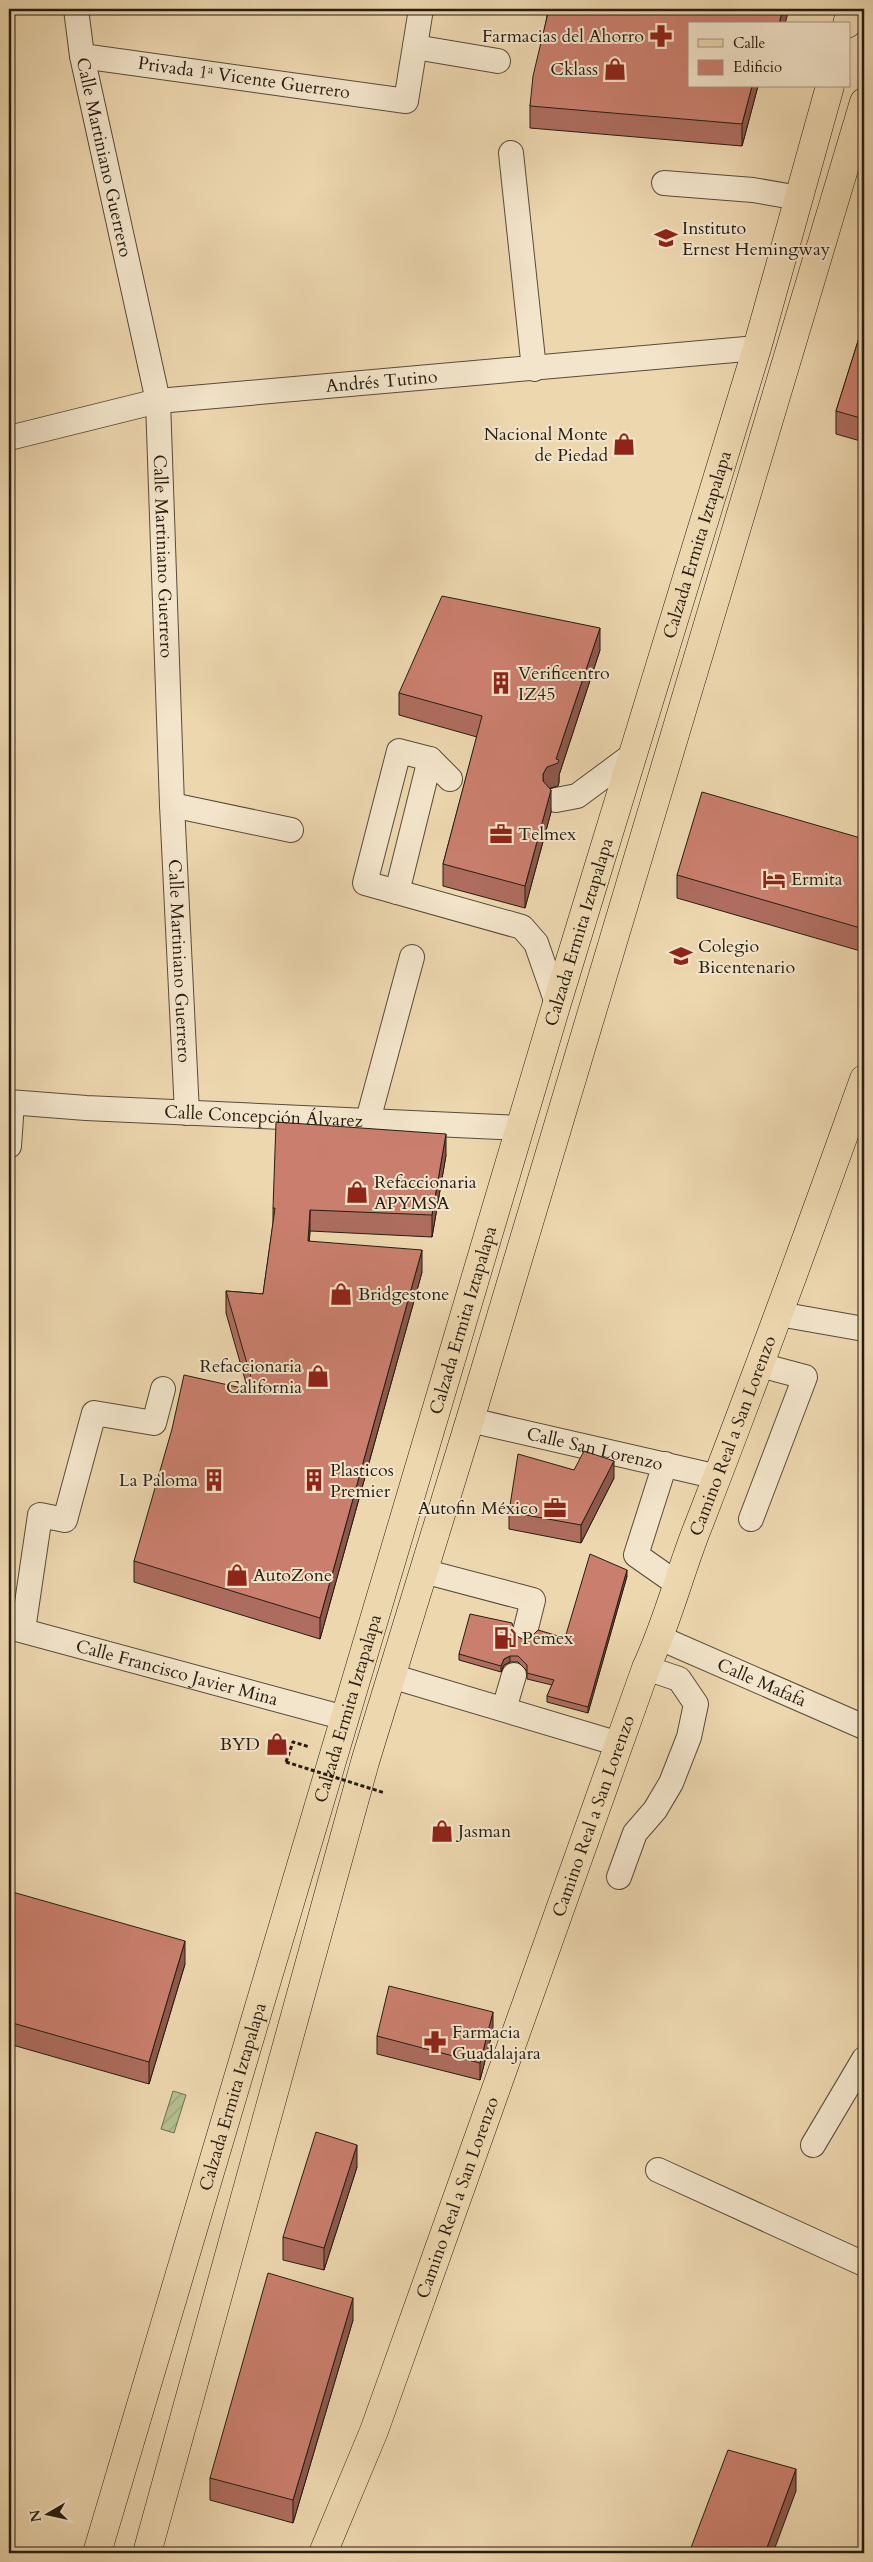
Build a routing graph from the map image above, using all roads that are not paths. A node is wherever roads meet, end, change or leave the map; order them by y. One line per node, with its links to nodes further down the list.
1 (76, 9): 6 (street, Calle Martiniano Guerrero)
2 (422, 9): 5 (street)
3 (851, 9): 4 (main road)
4 (848, 22)
5 (415, 47): 6 (street, Privada 1ª Vicente Guerrero); 7 (street)
6 (82, 56): 15 (street, Calle Martiniano Guerrero)
7 (498, 61)
8 (829, 88): 12 (main road, Calzada Ermita Iztapalapa)
9 (864, 102): 36 (main road, Calzada Ermita Iztapalapa)
10 (511, 153): 14 (street)
11 (664, 183): 12 (street)
12 (799, 198): 13 (main road, Calzada Ermita Iztapalapa)
13 (758, 348): 14 (street, Andrés Tutino); 17 (main road, Calzada Ermita Iztapalapa)
14 (534, 369): 15 (street, Andrés Tutino)
15 (158, 401): 16 (street, Andrés Tutino); 21 (street, Calle Martiniano Guerrero)
16 (9, 438)
17 (631, 756): 20 (street); 25 (main road, Calzada Ermita Iztapalapa)
18 (430, 759): 19 (street); 23 (street); 23 (street)
19 (450, 779)
20 (556, 800)
21 (172, 804): 22 (street); 28 (street, Calle Martiniano Guerrero)
22 (291, 830)
23 (397, 892): 25 (street)
24 (412, 957): 29 (street)
25 (557, 1003): 30 (main road, Calzada Ermita Iztapalapa)
26 (864, 1080): 32 (main road, Camino Real a San Lorenzo)
27 (11, 1102): 28 (street, Calle Concepción Álvarez); 31 (street)
28 (187, 1113): 29 (street, Calle Concepción Álvarez)
29 (368, 1120): 30 (street, Calle Concepción Álvarez)
30 (519, 1128): 49 (main road, Calzada Ermita Iztapalapa)
31 (9, 1146)
32 (779, 1314): 33 (street); 34 (main road, Camino Real a San Lorenzo)
33 (864, 1329)
34 (760, 1365): 38 (main road, Camino Real a San Lorenzo); 39 (street)
35 (163, 1389): 42 (street)
36 (470, 1420): 37 (street, Calle San Lorenzo); 40 (main road, Calzada Ermita Iztapalapa)
37 (665, 1464): 38 (street, Calle San Lorenzo); 41 (street)
38 (718, 1477): 41 (main road, Camino Real a San Lorenzo)
39 (751, 1519)
40 (423, 1571): 43 (street); 47 (main road, Calzada Ermita Iztapalapa)
41 (676, 1583): 44 (main road, Camino Real a San Lorenzo)
42 (16, 1628): 49 (street, Calle Francisco Javier Mina)
43 (525, 1632)
44 (660, 1638): 45 (main road, Camino Real a San Lorenzo); 50 (street, Calle Mafafa)
45 (646, 1668): 51 (main road, Camino Real a San Lorenzo); 52 (street)
46 (514, 1675): 48 (street)
47 (391, 1676): 48 (street); 58 (main road, Calzada Ermita Iztapalapa)
48 (504, 1709): 51 (street)
49 (345, 1718): 57 (main road, Calzada Ermita Iztapalapa)
50 (864, 1728)
51 (619, 1744): 59 (main road, Camino Real a San Lorenzo)
52 (619, 1876)
53 (864, 2059): 54 (street)
54 (813, 2145)
55 (658, 2170): 56 (street)
56 (864, 2264)
57 (97, 2553)
58 (147, 2553)
59 (323, 2553)

